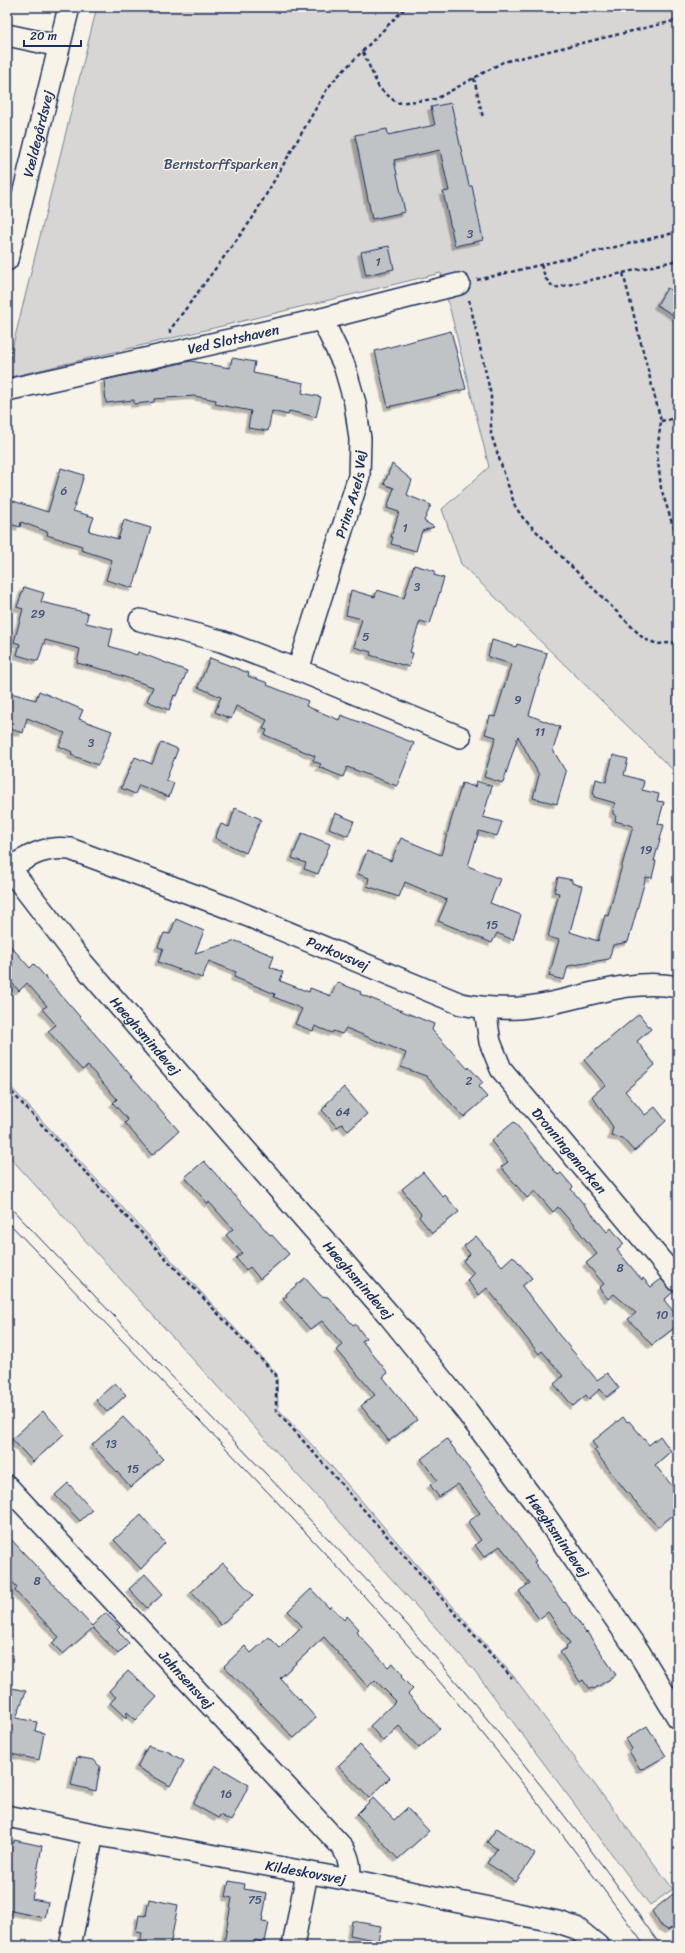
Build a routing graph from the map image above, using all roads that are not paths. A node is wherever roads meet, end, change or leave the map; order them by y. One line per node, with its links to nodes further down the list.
1 (69, 7): 3 (street, Vældegårdsvej)
2 (7, 35): 3 (street)
3 (59, 46): 4 (street, Vældegårdsvej)
4 (7, 260)
5 (462, 283): 6 (street, Ved Slotshaven)
6 (322, 319): 7 (street, Ved Slotshaven); 9 (street, Prins Axels Vej)
7 (7, 390)
8 (140, 620): 9 (street)
9 (298, 670): 10 (street)
10 (460, 737)
11 (8, 867): 13 (street, Parkovsvej); 16 (street, Høeghsmindevej)
12 (678, 987): 13 (street, Parkovsvej)
13 (485, 1008): 14 (street, Dronningemarken)
14 (678, 1281)
15 (7, 1486): 20 (street, Jahnsensvej)
16 (678, 1716)
17 (7, 1816): 18 (street, Kildeskovsvej)
18 (93, 1834): 19 (street, Kildeskovsvej); 21 (street)
19 (307, 1873): 20 (street, Kildeskovsvej); 22 (street)
20 (350, 1880): 23 (street, Kildeskovsvej)
21 (70, 1946)
22 (293, 1946)
23 (598, 1946)

